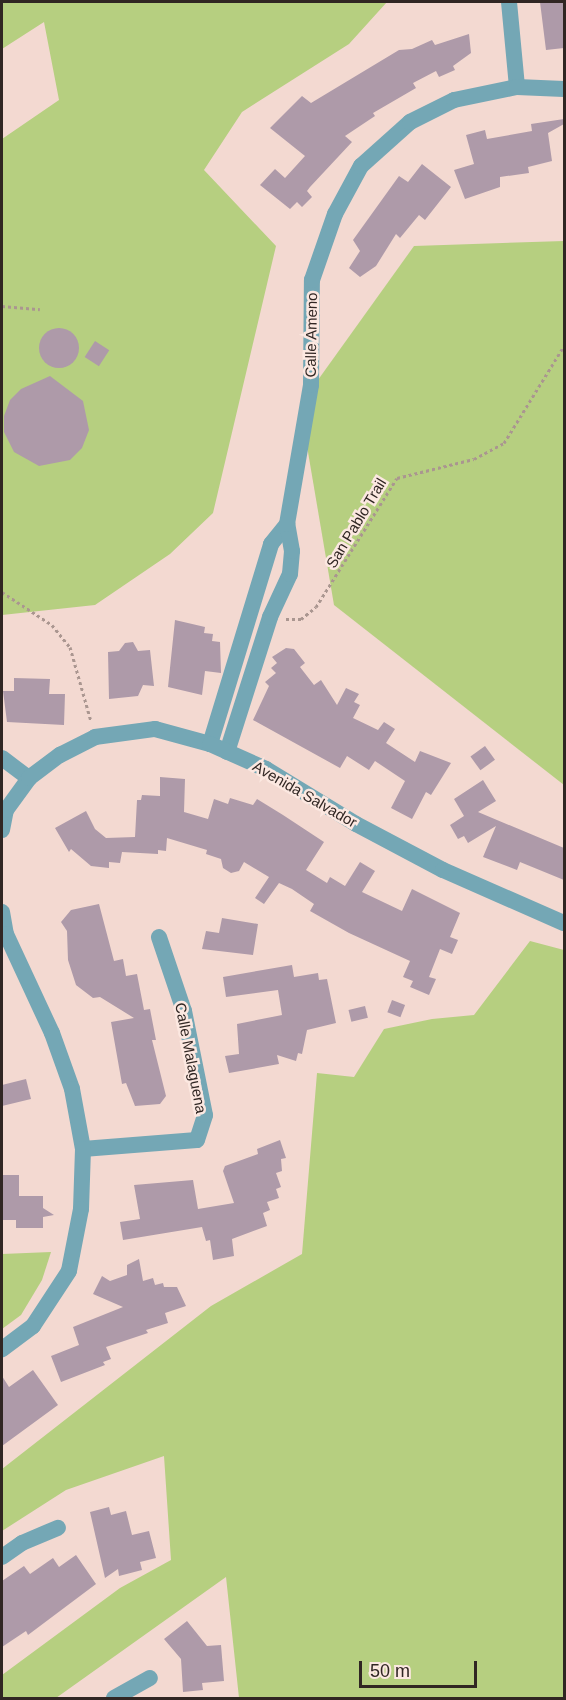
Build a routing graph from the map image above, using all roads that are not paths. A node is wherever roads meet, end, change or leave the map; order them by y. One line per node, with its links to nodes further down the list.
1 (509, 2): 2 (street)
2 (516, 87): 3 (street, Calle Ameno); 4 (street, Calle Ameno)
3 (564, 88)
4 (287, 524): 5 (street, Calle Ameno); 6 (street, Calle Ameno)
5 (210, 744): 6 (street, Avenida Salvador); 8 (street, Avenida Salvador)
6 (227, 752): 11 (street, Avenida Salvador)
7 (2, 758): 8 (street)
8 (29, 778): 9 (street, Avenida Salvador)
9 (2, 830)
10 (2, 912): 12 (street)
11 (564, 923)
12 (4, 935): 14 (street)
13 (159, 937): 14 (street, Calle Malaguena)
14 (83, 1149): 15 (street)
15 (2, 1350)
16 (58, 1528): 17 (street)
17 (2, 1557)
18 (150, 1678): 19 (street)
19 (114, 1698)

